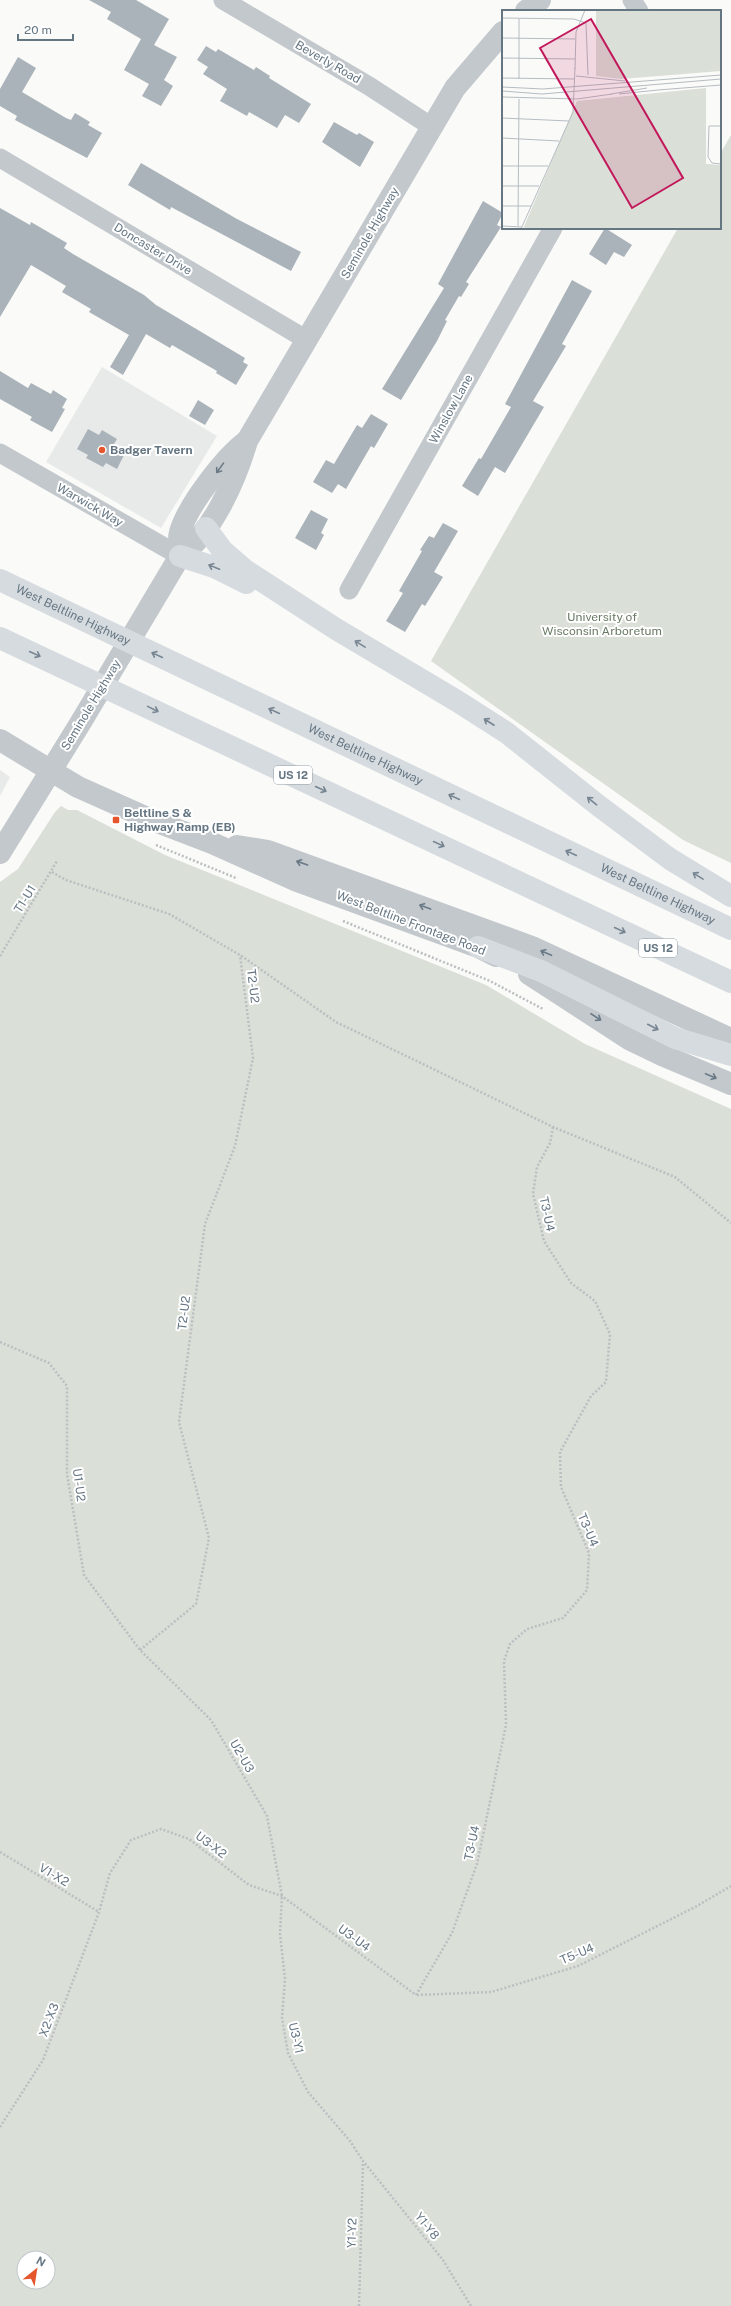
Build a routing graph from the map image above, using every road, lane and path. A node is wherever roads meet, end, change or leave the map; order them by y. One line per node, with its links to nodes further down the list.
1 (223, 0): 7 (street, Beverly Road)
2 (540, 0): 4 (street)
3 (632, 0): 5 (street)
4 (527, 10)
5 (638, 10)
6 (502, 33): 7 (street, Seminole Highway)
7 (432, 127): 10 (street, Seminole Highway)
8 (0, 158): 10 (street, Doncaster Drive)
9 (552, 229): 16 (street, Winslow Lane)
10 (307, 340): 11 (street, Seminole Highway)
11 (247, 441): 13 (street, Seminole Highway); 14 (street, Seminole Highway, one-way to 14)
12 (0, 453): 14 (street, Warwick Way)
13 (206, 528): 14 (street, Seminole Highway); 17 (highway)
14 (180, 556): 17 (highway, one-way to 14); 20 (street, Seminole Highway)
15 (0, 580): 29 (highway, West Beltline Highway, one-way to 15)
16 (349, 590)
17 (336, 629): 27 (highway, one-way to 17)
18 (0, 638): 33 (highway, US 12, one-way to 33)
19 (0, 740): 20 (street, West Beltline Frontage Road)
20 (52, 770): 21 (street, West Beltline Frontage Road); 23 (street, Seminole Highway)
21 (212, 843): 30 (street, West Beltline Frontage Road); 35 (street, West Beltline Frontage Road, one-way to 21)
22 (154, 844): 26 (path)
23 (0, 853)
24 (57, 861): 25 (path, T1-U1)
25 (52, 872): 31 (path); 32 (path, T1-U1)
26 (242, 880)
27 (731, 896)
28 (342, 921): 34 (path)
29 (731, 929)
30 (478, 947): 36 (highway, one-way to 36); 37 (street, West Beltline Frontage Road, one-way to 37)
31 (240, 955): 38 (path); 41 (path, T2-U2)
32 (0, 956)
33 (731, 982)
34 (546, 1011)
35 (731, 1039)
36 (731, 1055)
37 (731, 1084)
38 (552, 1127): 39 (path); 46 (path, T3-U4)
39 (731, 1223)
40 (0, 1342): 41 (path, U1-U2)
41 (140, 1650): 44 (path, U2-U3)
42 (0, 1852): 45 (path, V1-X2)
43 (731, 1886): 46 (path, T5-U4)
44 (282, 1896): 45 (path, U3-X2); 46 (path, U3-U4); 48 (path, U3-Y1)
45 (99, 1912): 47 (path, X2-X3)
46 (416, 1995)
47 (0, 2127)
48 (363, 2161): 49 (path, Y1-Y2); 50 (path, Y1-Y8)
49 (359, 2306)
50 (471, 2306)

